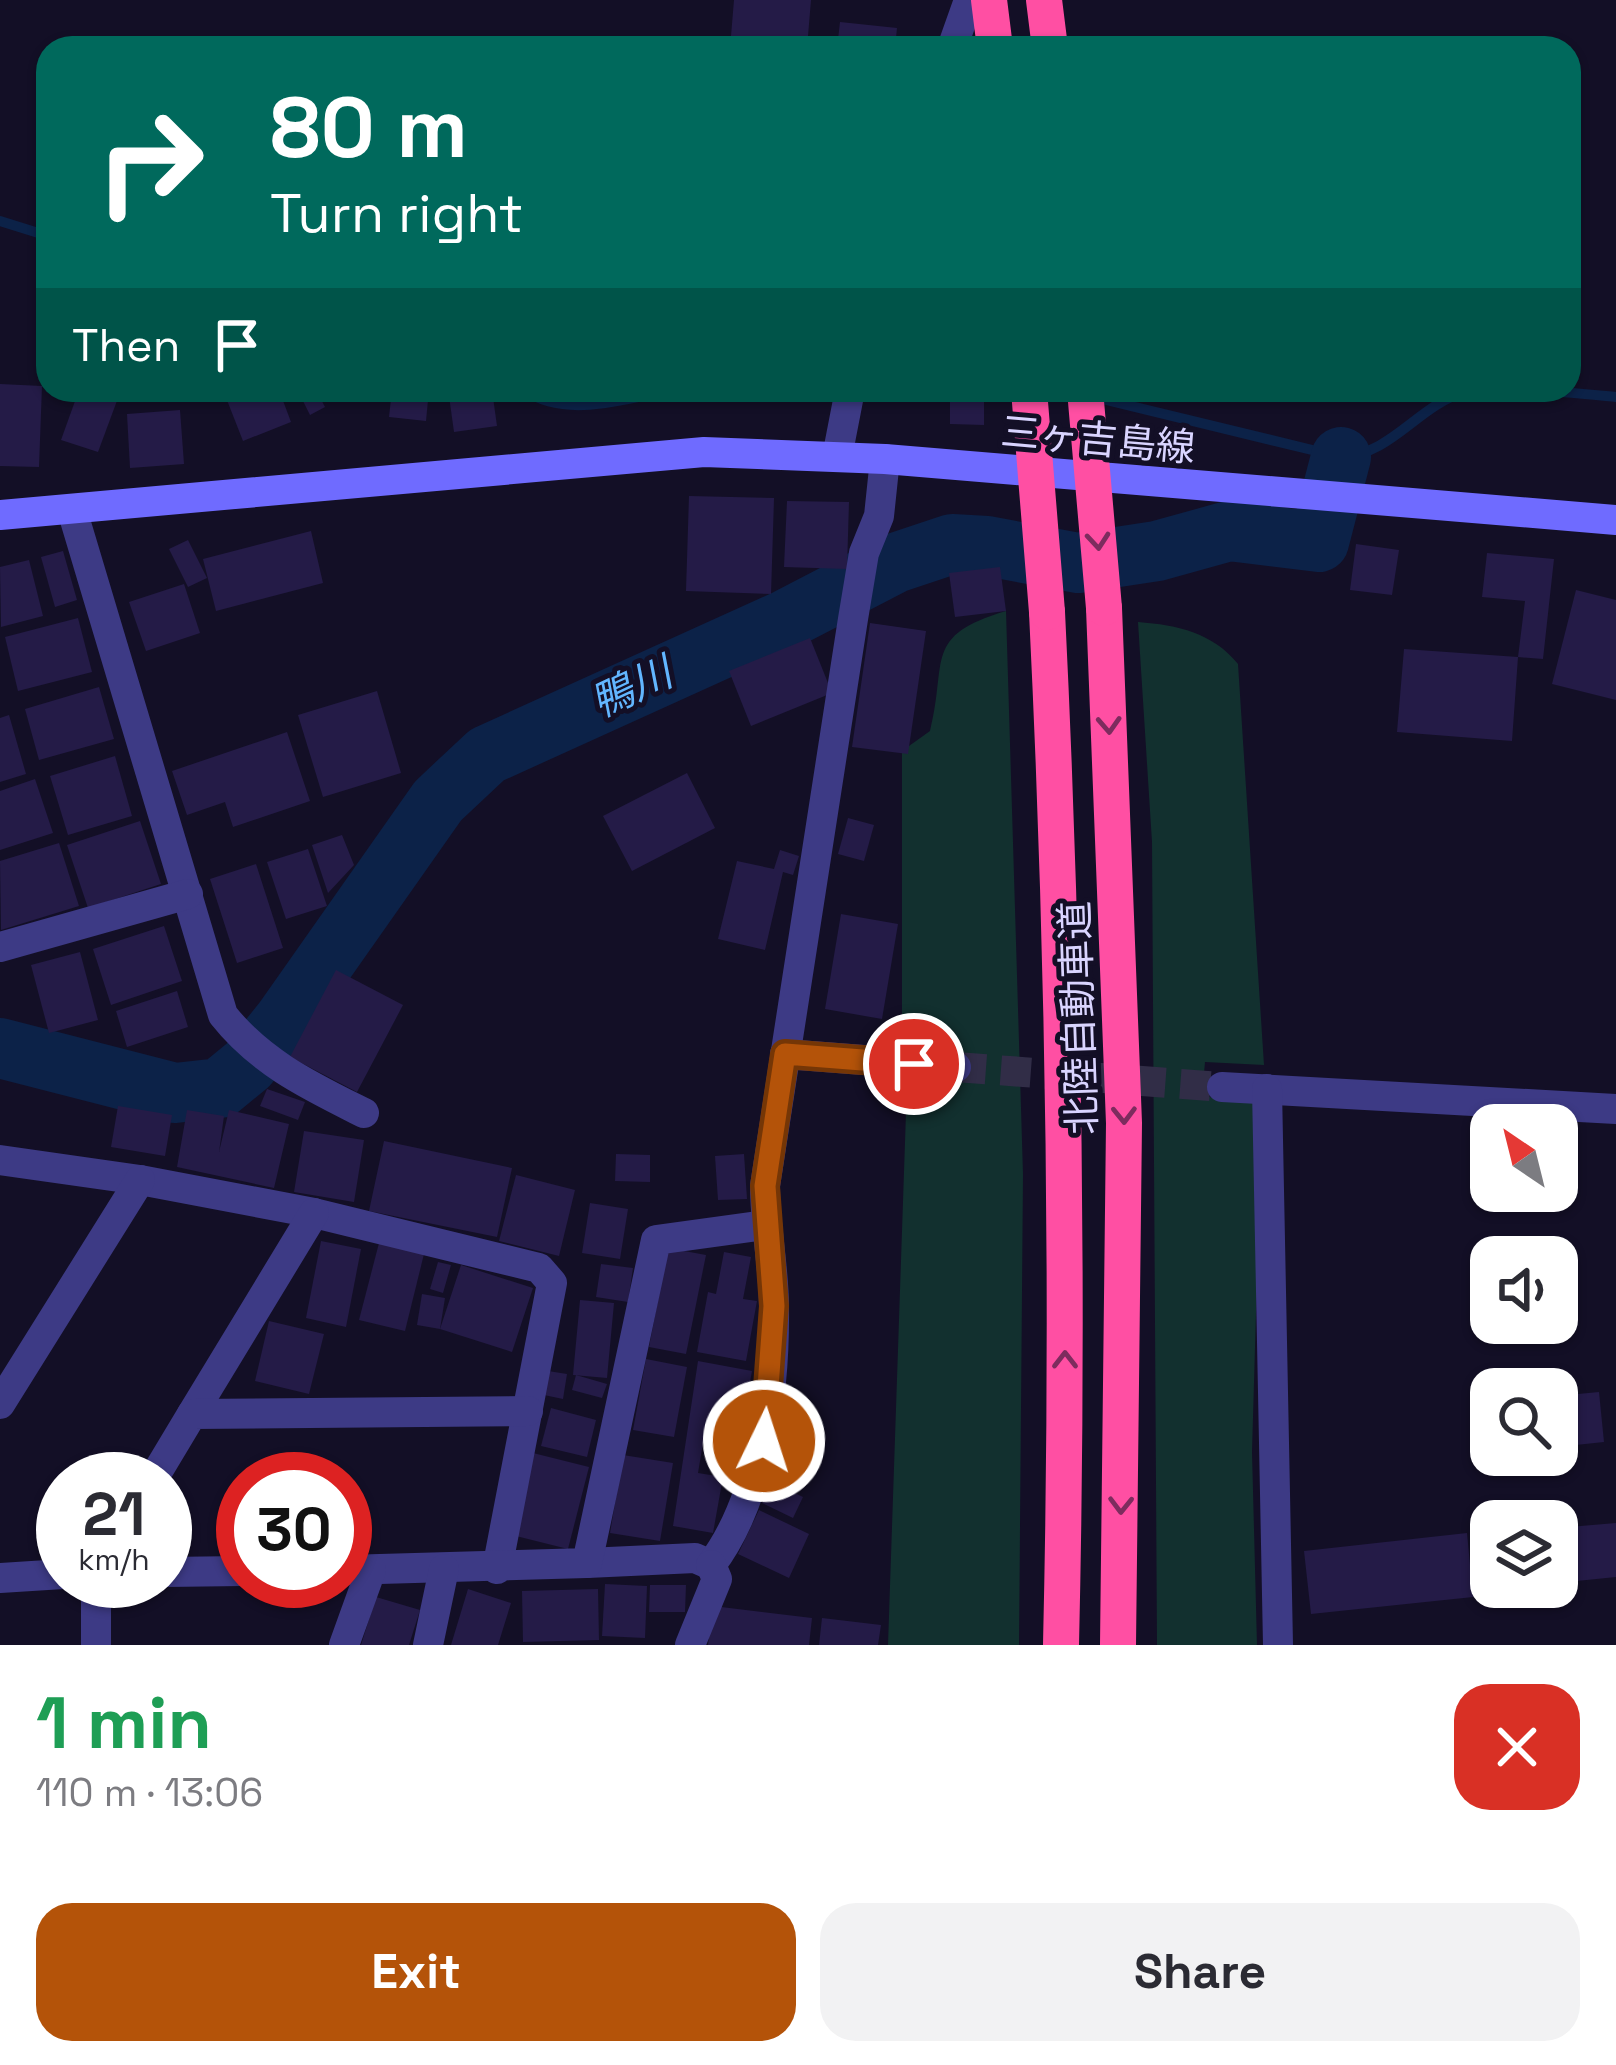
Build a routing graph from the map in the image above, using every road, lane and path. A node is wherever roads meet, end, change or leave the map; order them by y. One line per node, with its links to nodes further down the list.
1 (969, 0): 4 (street)
2 (989, 0): 5 (highway)
3 (1044, 0): 6 (highway)
4 (956, 36)
5 (994, 36)
6 (1048, 36)
7 (848, 402): 10 (street)
8 (1030, 402): 44 (highway, 北陸自動車道, one-way to 8, bridge)
9 (1086, 402): 45 (highway, 北陸自動車道, one-way to 45, bridge)
10 (837, 457): 11 (main road, 三ヶ吉島線); 12 (main road, 三ヶ吉島線)
11 (884, 459): 14 (main road, 三ヶ吉島線); 17 (street)
12 (72, 510): 13 (main road, 三ヶ吉島線); 15 (street)
13 (0, 515)
14 (1616, 520)
15 (188, 894): 16 (street); 22 (street)
16 (0, 947)
17 (785, 1054): 18 (street); 26 (street)
18 (956, 1067)
19 (1222, 1087): 20 (street)
20 (1268, 1089): 21 (street); 46 (street)
21 (1616, 1109)
22 (364, 1113)
23 (0, 1160): 24 (street)
24 (140, 1180): 25 (street); 27 (street)
25 (314, 1213): 28 (street); 29 (street)
26 (765, 1225): 31 (street); 32 (street)
27 (0, 1405)
28 (528, 1411): 29 (street); 34 (street)
29 (192, 1414): 30 (street)
30 (169, 1452)
31 (587, 1563): 32 (street); 34 (street)
32 (711, 1565): 43 (street)
33 (444, 1569): 34 (street); 35 (street); 42 (street)
34 (497, 1569)
35 (372, 1570)
36 (36, 1576): 37 (street)
37 (0, 1578)
38 (96, 1608): 40 (street)
39 (351, 1608): 41 (street)
40 (96, 1645)
41 (344, 1645)
42 (428, 1645)
43 (690, 1645)
44 (1061, 1645)
45 (1118, 1645)
46 (1278, 1645)

